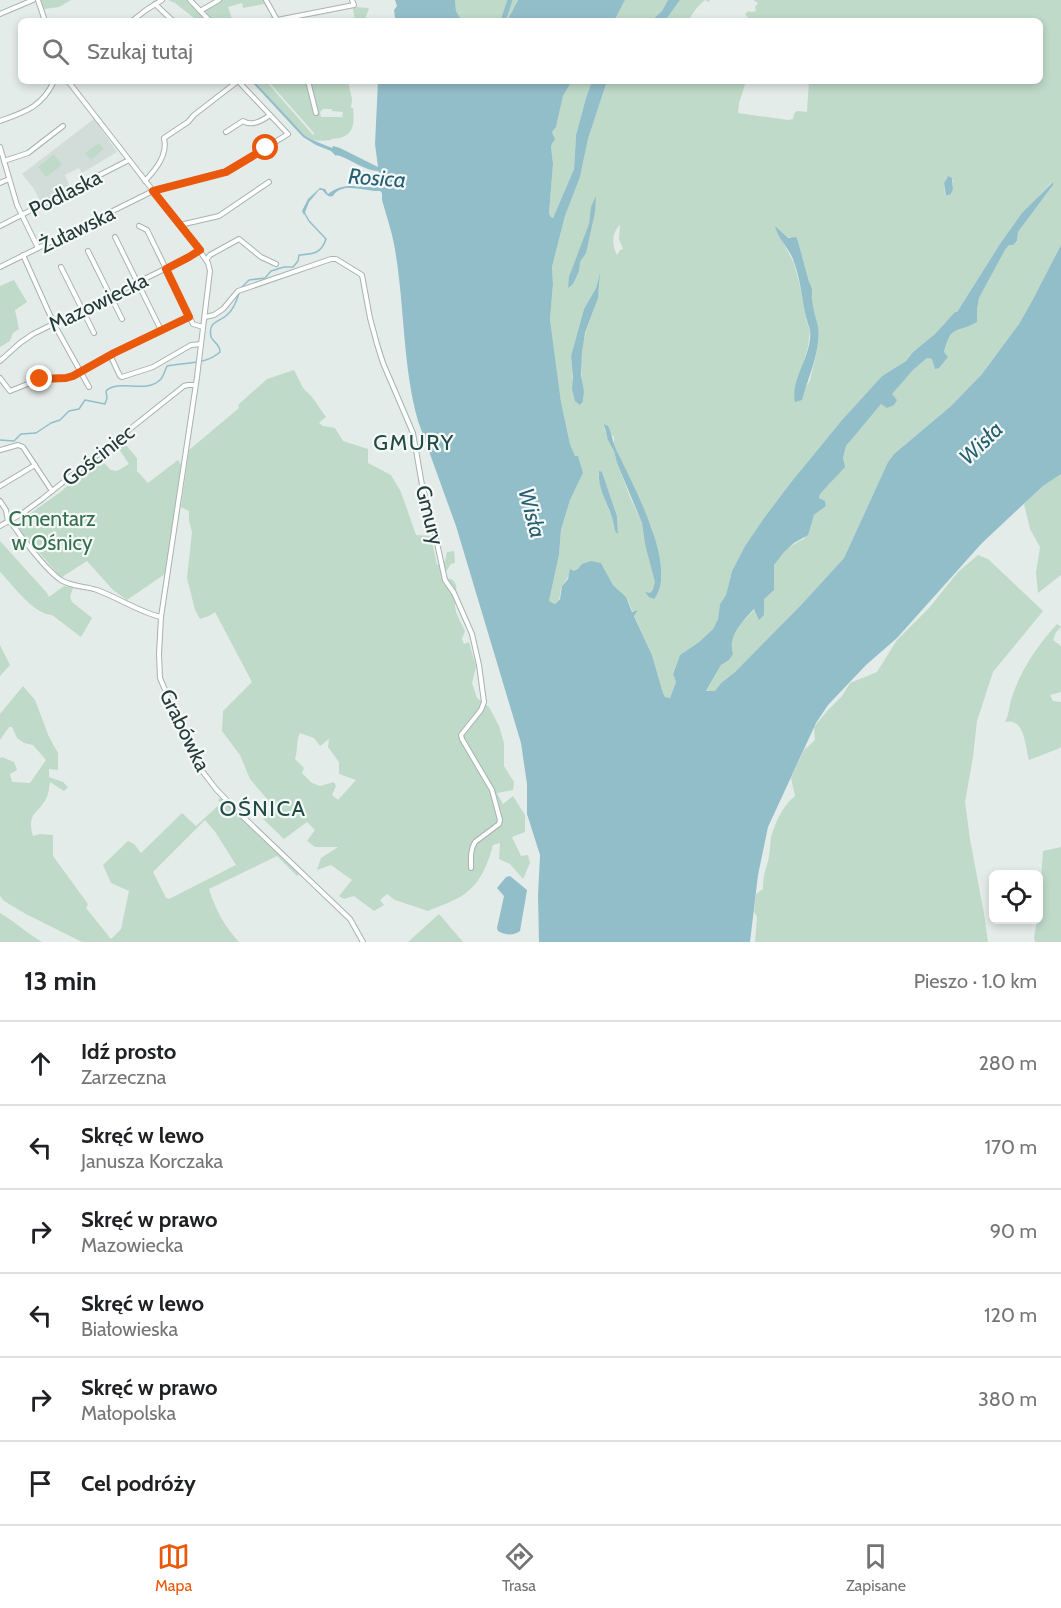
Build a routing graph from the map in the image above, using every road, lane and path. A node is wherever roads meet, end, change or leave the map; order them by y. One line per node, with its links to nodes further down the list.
1 (33, 0): 10 (street)
2 (38, 0): 11 (street)
3 (189, 0): 8 (street)
4 (219, 0): 8 (street)
5 (266, 0): 15 (street)
6 (352, 0): 9 (street)
7 (159, 2): 12 (street); 13 (street)
8 (200, 11): 14 (street)
9 (314, 13): 16 (street); 17 (street)
10 (0, 14)
11 (44, 18)
12 (136, 18)
13 (171, 18)
14 (207, 18)
15 (273, 18)
16 (285, 18)
17 (313, 18)
18 (52, 84): 25 (street)
19 (70, 84): 29 (street)
20 (234, 84): 32 (street)
21 (241, 84): 24 (street)
22 (309, 84): 23 (street)
23 (316, 113)
24 (270, 115): 27 (street); 35 (street, Żuławska)
25 (0, 121)
26 (63, 126): 30 (street)
27 (226, 132)
28 (0, 147): 30 (street)
29 (129, 160): 32 (street); 36 (street, Podlaska)
30 (4, 161): 31 (street)
31 (9, 179): 34 (street); 36 (street)
32 (145, 181): 35 (street)
33 (268, 182): 37 (street)
34 (0, 183)
35 (153, 191): 37 (street); 41 (street, Żuławska)
36 (21, 216): 38 (street, Podlaska); 41 (street)
37 (180, 225): 44 (street)
38 (0, 226)
39 (139, 226): 50 (street)
40 (116, 237): 51 (street)
41 (38, 248): 45 (street, Żuławska)
42 (219, 250): 44 (street, Mazowiecka); 46 (street); 47 (street, Mazowiecka)
43 (88, 251): 52 (street)
44 (201, 252): 46 (street); 50 (street, Mazowiecka)
45 (23, 255): 48 (street, Żuławska); 57 (street)
46 (207, 259): 54 (street, Grabówka)
47 (276, 264)
48 (0, 267)
49 (62, 267): 53 (street)
50 (166, 269): 51 (street, Mazowiecka); 55 (street)
51 (138, 282): 52 (street, Mazowiecka); 59 (street)
52 (110, 296): 53 (street, Mazowiecka); 56 (street)
53 (82, 310): 57 (street, Mazowiecka); 60 (street)
54 (205, 316): 58 (street, Grabówka); 76 (street, Gmury)
55 (189, 317): 58 (street); 59 (street)
56 (123, 319)
57 (54, 324): 63 (street, Mazowiecka); 64 (street)
58 (203, 327): 61 (street, Grabówka)
59 (161, 330): 62 (street)
60 (94, 333)
61 (201, 344): 62 (street); 66 (street, Grabówka)
62 (110, 355): 64 (street)
63 (0, 361)
64 (81, 372): 65 (street); 67 (street)
65 (0, 378)
66 (195, 385): 71 (street, Gościniec); 75 (street, Grabówka)
67 (89, 387)
68 (0, 450): 69 (street)
69 (35, 465): 70 (street); 71 (street)
70 (0, 486)
71 (52, 491): 73 (street, Gościniec)
72 (0, 501): 73 (street)
73 (9, 521): 74 (street, Gościniec); 75 (street)
74 (0, 526)
75 (161, 617): 77 (street, Grabówka)
76 (471, 868)
77 (363, 942)

